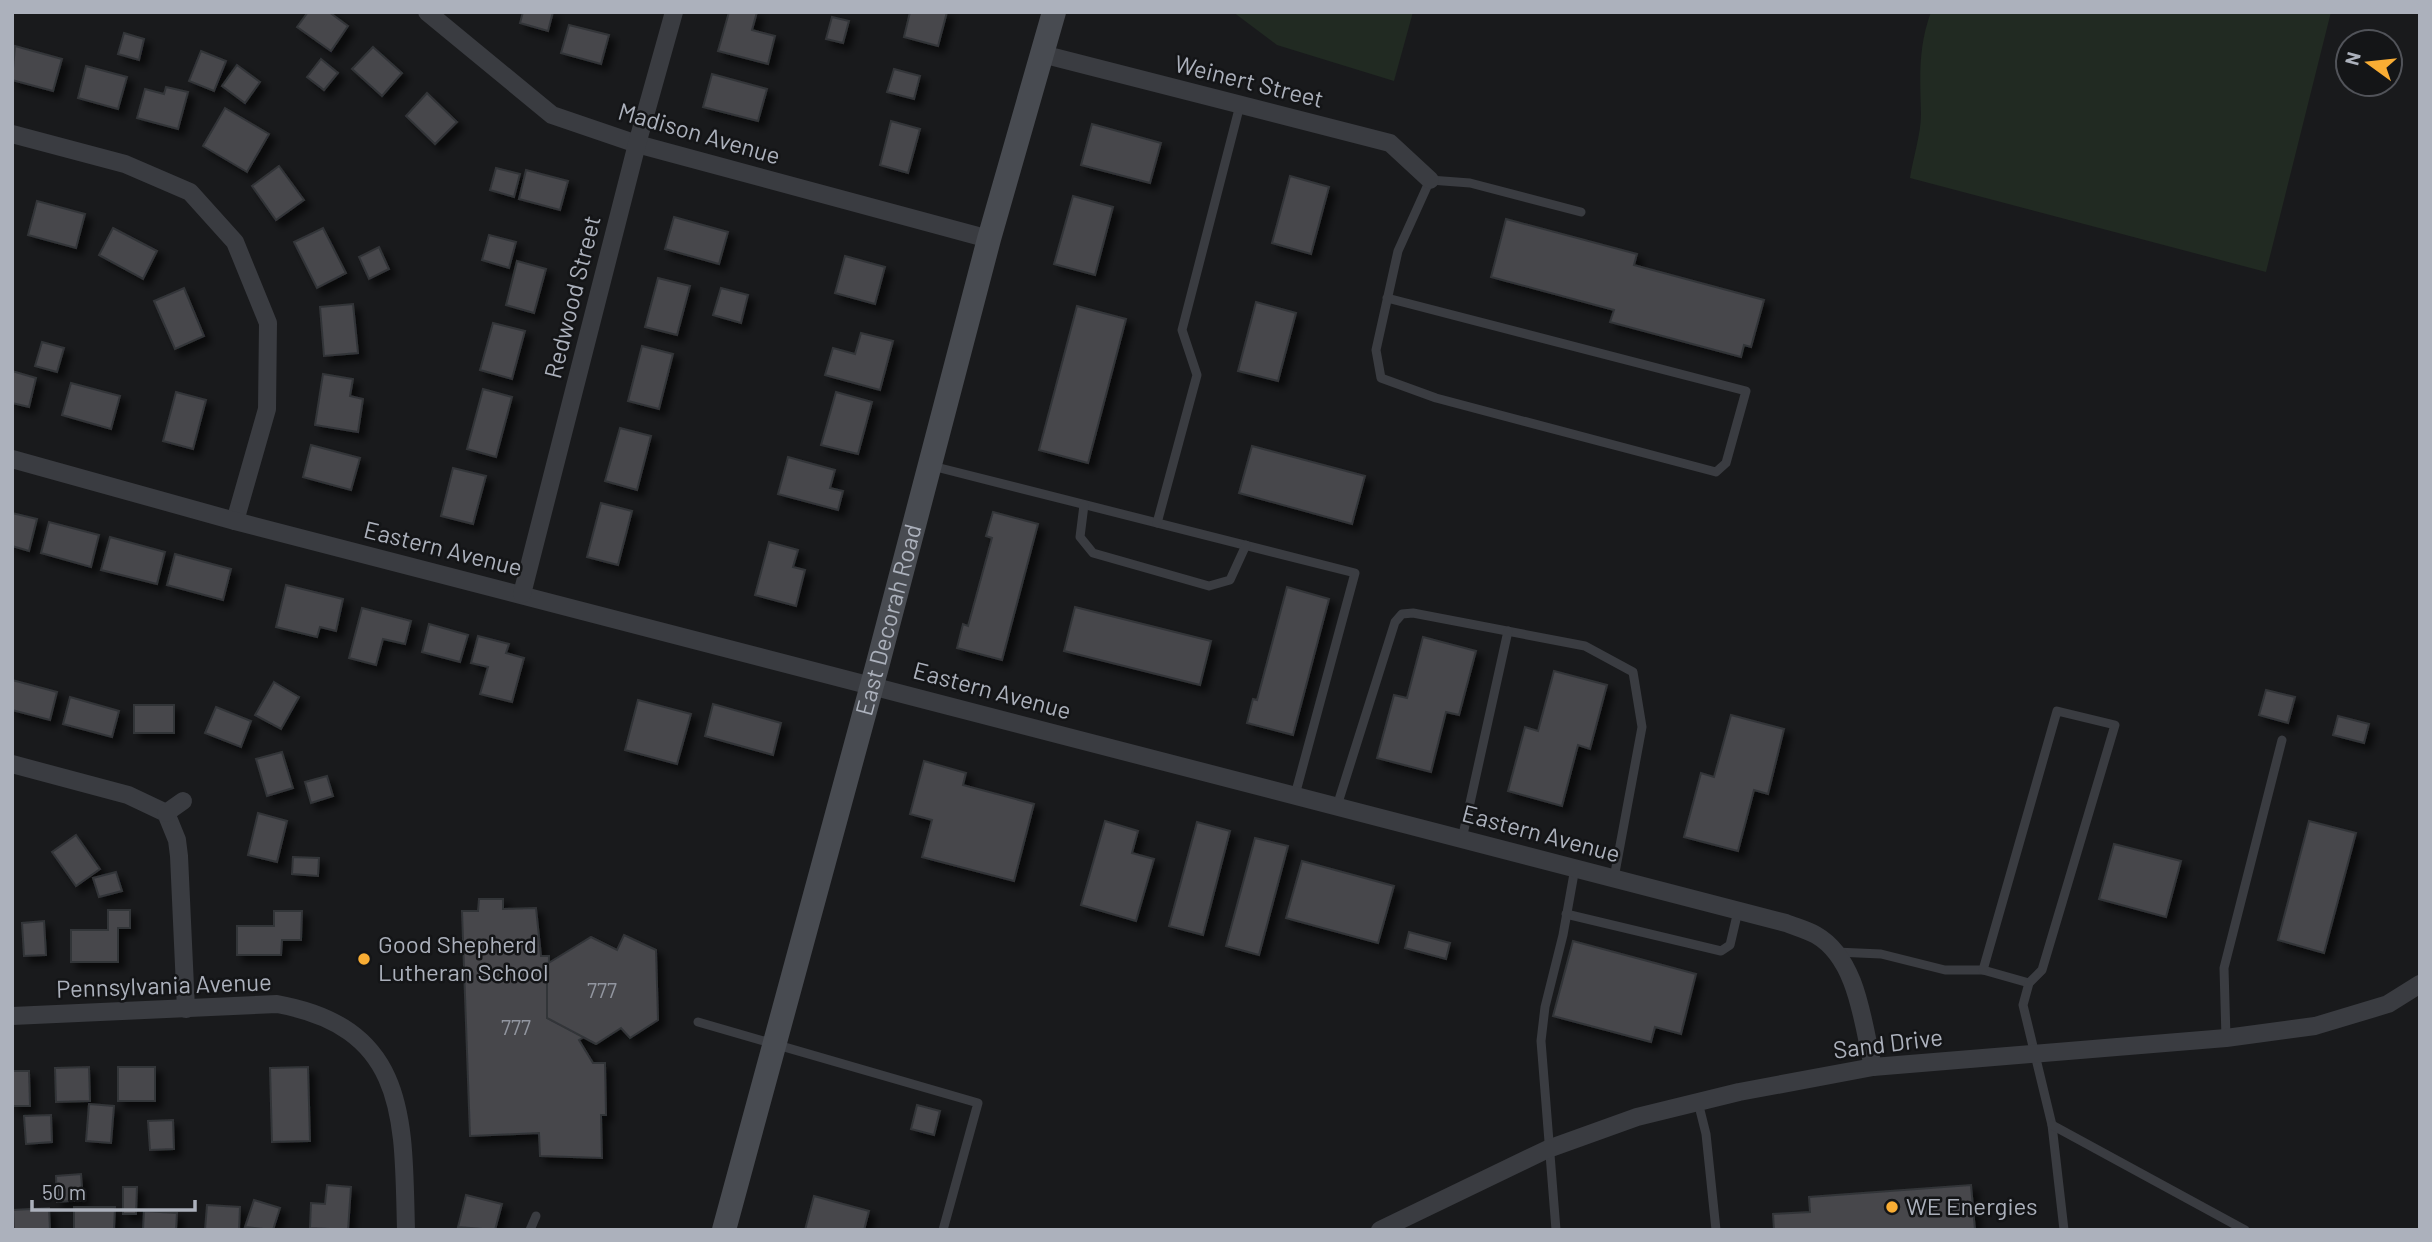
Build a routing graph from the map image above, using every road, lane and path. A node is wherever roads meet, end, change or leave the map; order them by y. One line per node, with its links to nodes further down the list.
1 (427, 12): 7 (street, Madison Avenue)
2 (674, 12): 7 (street, Redwood Street)
3 (1054, 12): 4 (street, East Decorah Road)
4 (1042, 54): 5 (street, Weinert Street); 10 (street, East Decorah Road)
5 (1240, 105): 8 (street, Weinert Street); 16 (lane)
6 (12, 134): 15 (street)
7 (637, 144): 10 (street, Madison Avenue); 18 (street, Redwood Street)
8 (1430, 180): 9 (lane); 11 (lane)
9 (1581, 212)
10 (989, 239): 13 (street, East Decorah Road)
11 (1387, 298): 11 (lane)
12 (12, 459): 15 (street, Eastern Avenue)
13 (930, 466): 14 (lane); 20 (street, East Decorah Road)
14 (1084, 505): 16 (lane); 17 (lane)
15 (235, 521): 18 (street, Eastern Avenue)
16 (1157, 523): 17 (lane)
17 (1246, 545): 23 (lane)
18 (522, 594): 20 (street, Eastern Avenue)
19 (1508, 631): 25 (lane); 27 (lane); 29 (lane)
20 (873, 685): 23 (street, Eastern Avenue); 40 (street, East Decorah Road)
21 (2282, 740): 39 (lane)
22 (12, 764): 26 (street)
23 (1295, 795): 25 (street, Eastern Avenue)
24 (183, 801): 26 (street)
25 (1338, 806): 27 (street, Eastern Avenue)
26 (166, 813): 36 (street)
27 (1462, 839): 28 (street, Eastern Avenue)
28 (1575, 868): 29 (street, Eastern Avenue); 31 (lane)
29 (1614, 878): 30 (street, Eastern Avenue)
30 (1738, 911): 31 (lane); 32 (street, Eastern Avenue)
31 (1566, 914): 45 (lane)
32 (1836, 953): 33 (lane); 42 (street, Eastern Avenue)
33 (1983, 970): 34 (lane); 34 (lane)
34 (2029, 983): 41 (lane)
35 (2420, 984): 39 (street, Sand Drive)
36 (186, 1009): 37 (street, Pennsylvania Avenue); 47 (street, Pennsylvania Avenue)
37 (12, 1016)
38 (698, 1022): 40 (lane)
39 (2225, 1038): 41 (street, Sand Drive)
40 (773, 1044): 49 (street, East Decorah Road); 50 (lane)
41 (2035, 1054): 42 (street, Sand Drive); 44 (lane)
42 (1873, 1067): 43 (street, Sand Drive)
43 (1698, 1102): 45 (street, Sand Drive); 53 (lane)
44 (2052, 1125): 54 (lane); 55 (lane)
45 (1548, 1149): 51 (street, Sand Drive); 52 (lane)
46 (536, 1216): 48 (lane)
47 (406, 1230)
48 (530, 1230)
49 (724, 1230)
50 (943, 1230)
51 (1380, 1230)
52 (1556, 1230)
53 (1716, 1230)
54 (2064, 1230)
55 (2245, 1230)

